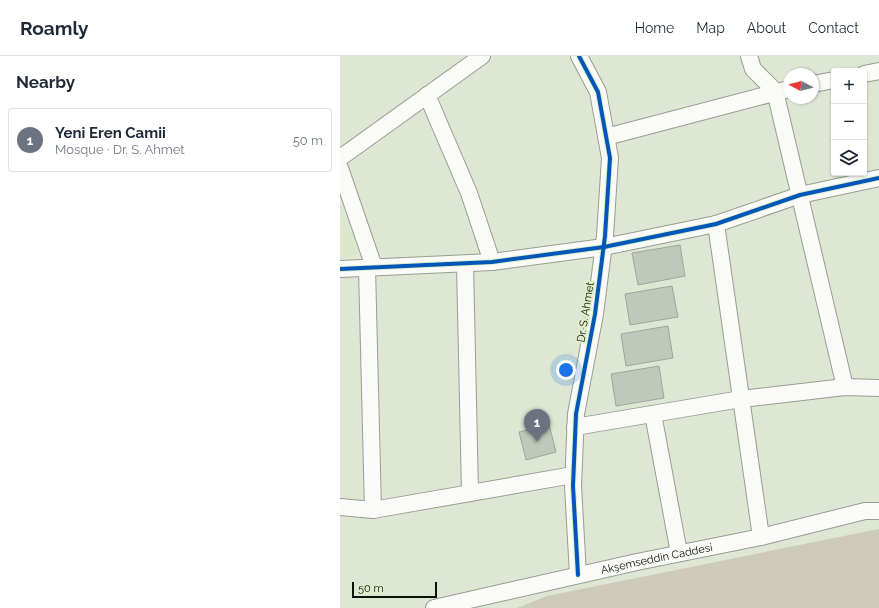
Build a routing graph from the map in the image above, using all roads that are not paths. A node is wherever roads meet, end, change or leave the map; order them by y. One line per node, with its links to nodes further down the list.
1 (482, 56): 9 (street)
2 (579, 56): 10 (street, Dr. S. Ahmet)
3 (749, 56): 8 (street)
4 (879, 71): 5 (street)
5 (867, 73)
6 (831, 81): 7 (street)
7 (819, 83)
8 (782, 90): 10 (street); 14 (street)
9 (428, 95): 11 (street); 17 (street)
10 (606, 137): 16 (street, Dr. S. Ahmet)
11 (340, 158)
12 (340, 168): 19 (street)
13 (879, 178): 14 (street)
14 (800, 195): 15 (street); 21 (street)
15 (716, 224): 16 (street); 23 (street)
16 (604, 247): 17 (street); 25 (street, Dr. S. Ahmet)
17 (492, 262): 18 (street)
18 (465, 264): 19 (street); 27 (street)
19 (371, 267): 20 (street); 29 (street)
20 (340, 269)
21 (845, 387): 22 (street); 23 (street)
22 (879, 388)
23 (741, 399): 24 (street); 31 (street)
24 (653, 414): 25 (street); 32 (street)
25 (575, 427): 26 (street, Dr. S. Ahmet)
26 (573, 475): 27 (street); 33 (street, Dr. S. Ahmet)
27 (470, 493): 29 (street)
28 (340, 507): 29 (street)
29 (373, 510)
30 (879, 510): 31 (street, Akşemseddin Caddesi)
31 (761, 537): 32 (street, Akşemseddin Caddesi)
32 (679, 553): 33 (street, Akşemseddin Caddesi)
33 (578, 575): 34 (street, Akşemseddin Caddesi)
34 (434, 608)

